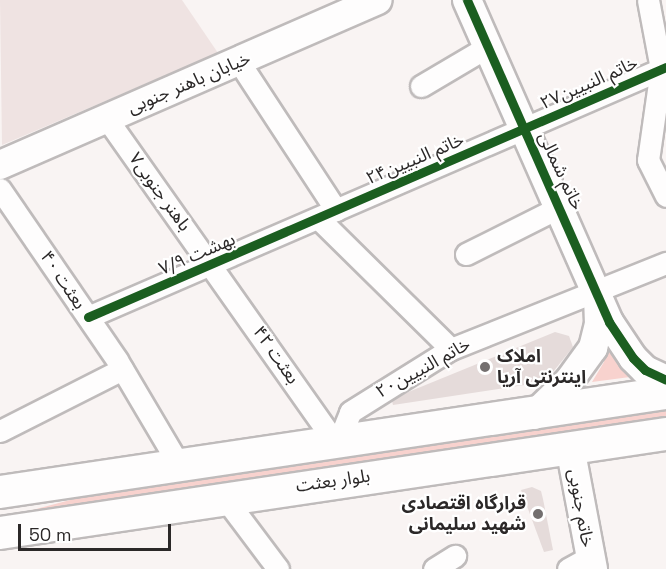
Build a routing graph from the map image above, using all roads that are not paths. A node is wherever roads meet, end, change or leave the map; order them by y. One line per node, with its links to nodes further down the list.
1 (377, 0): 5 (street, خیابان باهنر جنوبی)
2 (466, 0): 4 (street, خاتم شمالی)
3 (648, 0): 6 (street)
4 (488, 47): 7 (street); 9 (street, خاتم شمالی)
5 (239, 62): 8 (street, خیابان باهنر جنوبی); 14 (street)
6 (664, 68): 9 (street, خاتم النبیین۲۷); 12 (street)
7 (421, 86)
8 (107, 119): 10 (street, خیابان باهنر جنوبی); 17 (street, باهنر جنوبی۷)
9 (525, 130): 13 (street, خاتم شمالی); 14 (street, خاتم النبیین۲۴)
10 (0, 165)
11 (0, 189): 19 (street, بعثت ۴۰)
12 (666, 196)
13 (560, 207): 15 (street); 18 (street, خاتم شمالی)
14 (327, 215): 17 (street, بهشت ۷/۹); 20 (street)
15 (466, 254)
16 (666, 263): 18 (street, خاتم النبیین۲۰)
17 (213, 266): 19 (street, بهشت ۷/۹); 27 (street, بعثت ۴۲)
18 (598, 289): 20 (street, خاتم النبیین۲۰); 22 (street, خاتم شمالی); 24 (street)
19 (88, 316): 21 (street, بعثت ۴۰)
20 (451, 349): 27 (street, خاتم النبیین۲۰)
21 (122, 369): 25 (street); 29 (street, بعثت ۴۰)
22 (666, 381)
23 (666, 393): 24 (main road, بلوار بعثت)
24 (534, 415): 27 (main road, بلوار بعثت)
25 (0, 431)
26 (666, 434): 28 (main road, بلوار بعثت)
27 (337, 445): 29 (main road, بلوار بعثت)
28 (570, 447): 31 (main road, بلوار بعثت); 34 (street, خاتم جنوبی)
29 (179, 465): 30 (main road, بلوار بعثت)
30 (0, 492)
31 (224, 497): 32 (main road, بلوار بعثت); 35 (street)
32 (0, 532)
33 (455, 556): 36 (street)
34 (584, 565)
35 (278, 569)
36 (434, 569)

